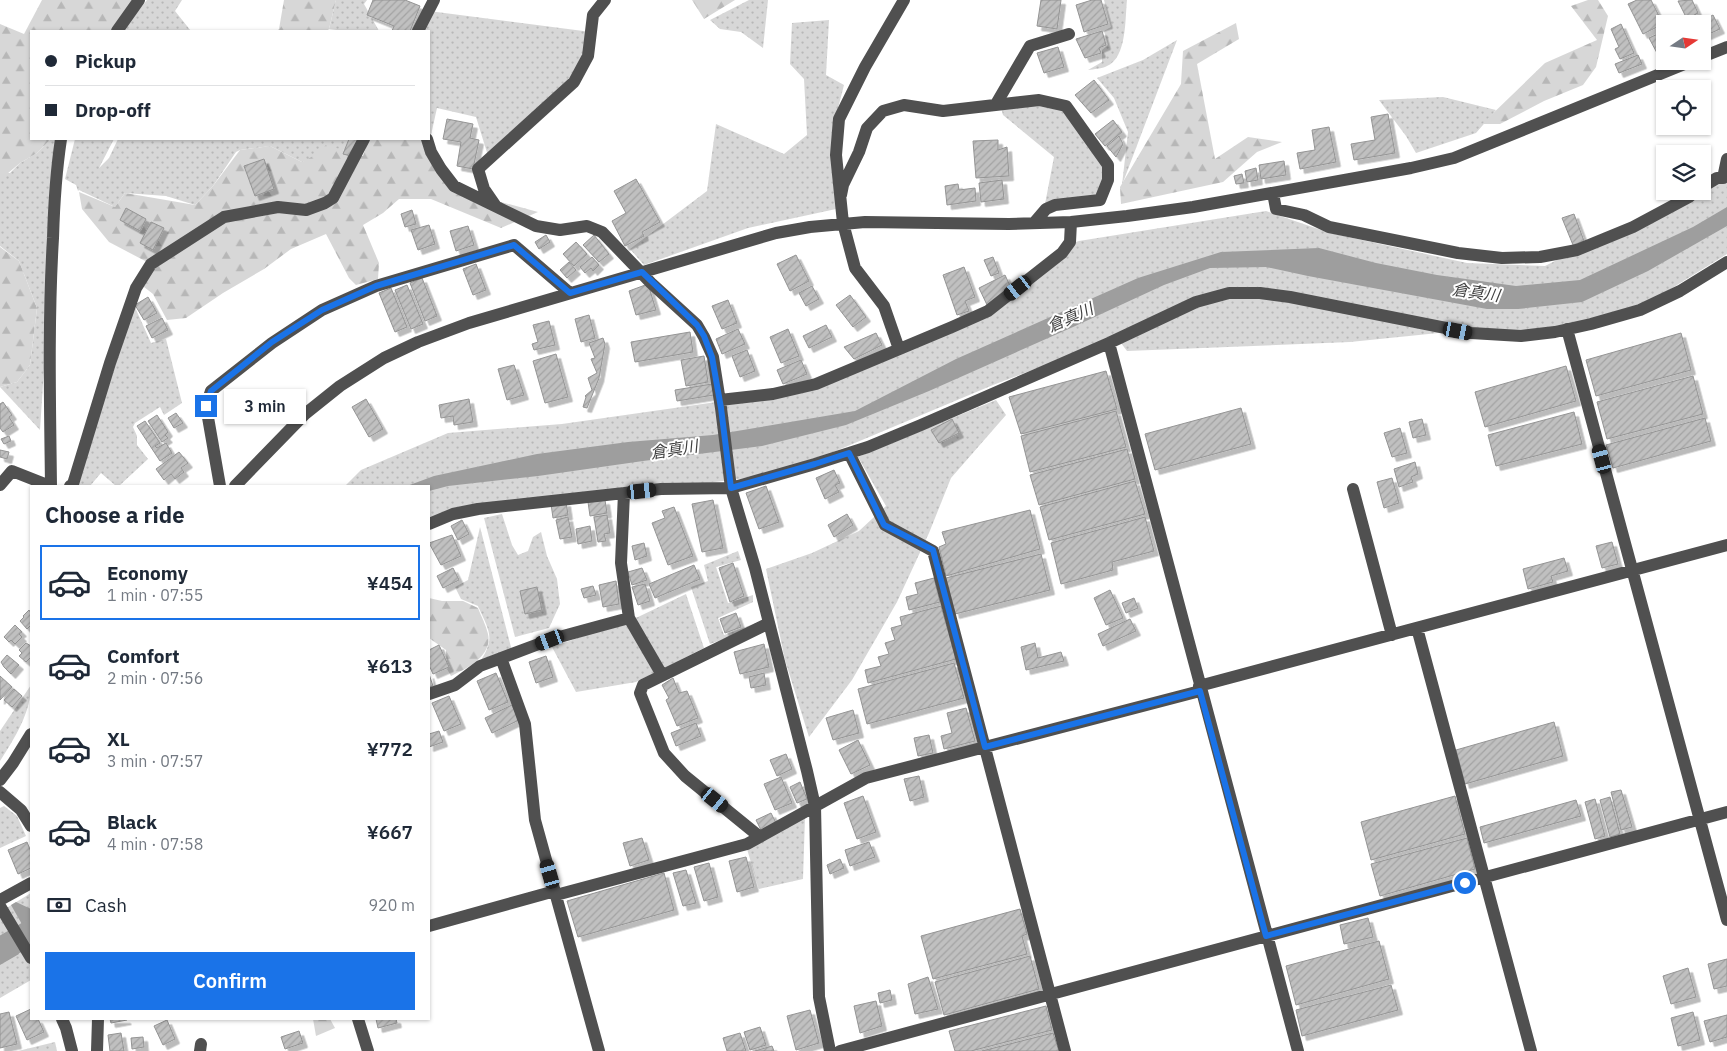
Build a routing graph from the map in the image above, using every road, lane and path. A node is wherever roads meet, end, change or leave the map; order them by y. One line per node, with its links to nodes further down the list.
1 (139, 0): 5 (street)
2 (434, 0): 6 (street)
3 (605, 0): 20 (street)
4 (904, 0): 18 (street)
5 (118, 30)
6 (419, 30)
7 (1069, 34): 11 (street)
8 (1727, 47): 9 (street)
9 (1711, 53)
10 (1670, 70): 17 (street)
11 (996, 104): 18 (street); 23 (street)
12 (62, 140): 34 (street)
13 (363, 140): 35 (street)
14 (428, 140): 20 (street)
15 (1727, 159): 16 (street)
16 (1711, 182)
17 (1273, 193): 19 (street); 21 (street)
18 (841, 195): 22 (street)
19 (1683, 200)
20 (496, 206): 25 (street)
21 (1070, 222): 23 (street); 29 (street)
22 (842, 223): 23 (street); 25 (street); 29 (street)
23 (1034, 223)
24 (1727, 262): 27 (street)
25 (642, 272): 26 (street); 30 (street)
26 (570, 293): 36 (street); 37 (street)
27 (1567, 329): 28 (street); 43 (street)
28 (1109, 343): 31 (street); 50 (street)
29 (899, 349): 30 (street)
30 (721, 404): 38 (street)
31 (849, 453): 38 (street); 53 (street)
32 (0, 485): 33 (street)
33 (48, 485)
34 (51, 485)
35 (72, 485)
36 (220, 485)
37 (237, 485)
38 (731, 488): 40 (street); 45 (street)
39 (1353, 489): 47 (street)
40 (624, 493): 41 (street); 44 (street)
41 (430, 524)
42 (1727, 545): 43 (street)
43 (1632, 570): 46 (street); 58 (street)
44 (629, 618): 48 (street); 49 (street)
45 (769, 623): 49 (street); 56 (street)
46 (1417, 628): 47 (street); 61 (street)
47 (1392, 635): 50 (street)
48 (501, 658): 51 (street); 63 (street)
49 (662, 674): 60 (street)
50 (1200, 688): 53 (street); 67 (street)
51 (430, 694)
52 (30, 736): 54 (street)
53 (985, 747): 56 (street); 69 (street)
54 (0, 780)
55 (0, 792): 59 (street)
56 (815, 806): 60 (street); 77 (street)
57 (1727, 812): 58 (street)
58 (1699, 820): 61 (street); 65 (street)
59 (30, 824)
60 (760, 836): 63 (street)
61 (1484, 878): 67 (street); 81 (street)
62 (30, 884): 64 (street)
63 (556, 893): 66 (street); 76 (street)
64 (1, 906): 68 (street)
65 (1727, 920)
66 (430, 926)
67 (1266, 936): 69 (street); 80 (street)
68 (30, 956)
69 (1050, 994): 78 (street); 79 (street)
70 (62, 1020): 73 (street)
71 (98, 1020): 74 (street)
72 (358, 1020): 75 (street)
73 (72, 1051)
74 (97, 1051)
75 (368, 1051)
76 (599, 1051)
77 (830, 1051)
78 (840, 1051)
79 (1065, 1051)
80 (1298, 1051)
81 (1531, 1051)

